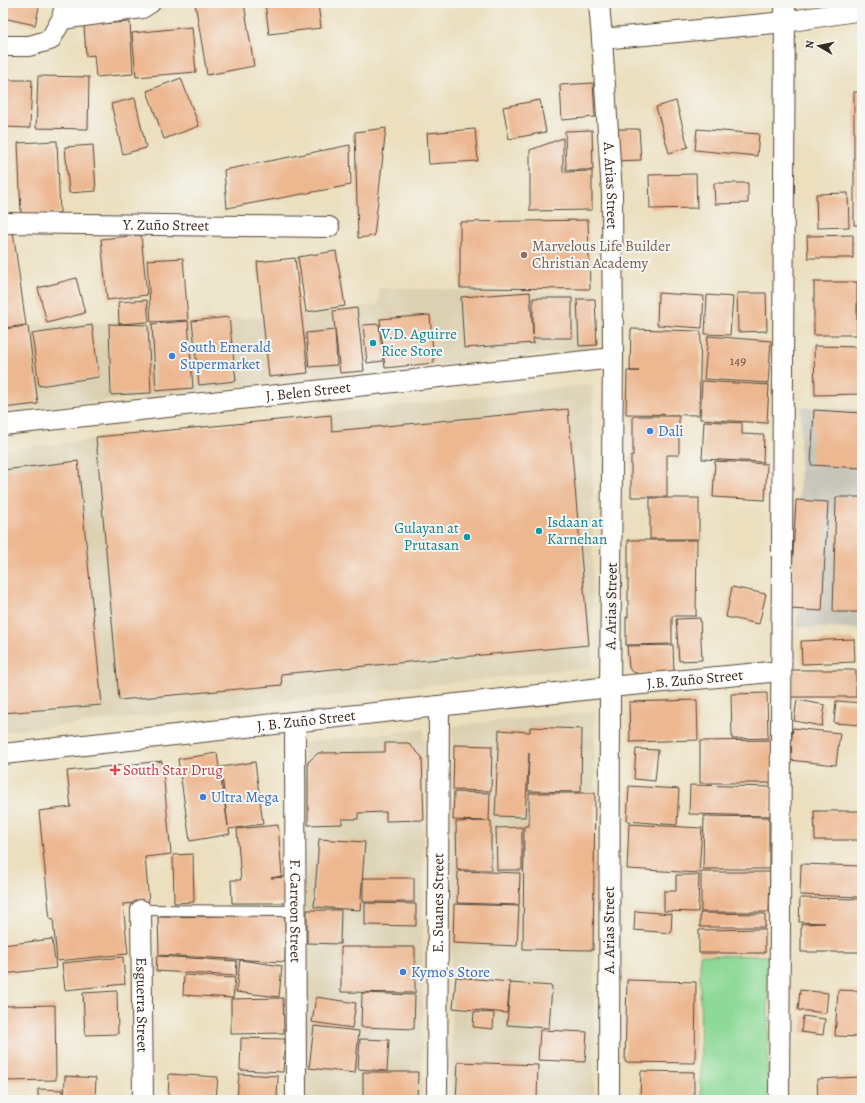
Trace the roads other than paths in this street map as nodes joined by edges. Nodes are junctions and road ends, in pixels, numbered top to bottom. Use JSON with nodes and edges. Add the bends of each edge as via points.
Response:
{"nodes":[{"id":1,"x":150,"y":3,"type":"edge"},
{"id":2,"x":599,"y":3,"type":"edge"},
{"id":3,"x":862,"y":10,"type":"edge"},
{"id":4,"x":64,"y":11,"type":"edge"},
{"id":5,"x":785,"y":13,"type":"edge"},
{"id":6,"x":602,"y":39,"type":"junction"},
{"id":7,"x":3,"y":46,"type":"edge"},
{"id":8,"x":3,"y":223,"type":"edge"},
{"id":9,"x":329,"y":226,"type":"dead end"},
{"id":10,"x":613,"y":358,"type":"junction"},
{"id":11,"x":3,"y":424,"type":"edge"},
{"id":12,"x":780,"y":671,"type":"junction"},
{"id":13,"x":610,"y":687,"type":"junction"},
{"id":14,"x":439,"y":706,"type":"junction"},
{"id":15,"x":295,"y":722,"type":"junction"},
{"id":16,"x":3,"y":754,"type":"edge"},
{"id":17,"x":141,"y":910,"type":"joint"},
{"id":18,"x":296,"y":911,"type":"junction"},
{"id":19,"x":143,"y":1100,"type":"edge"},
{"id":20,"x":296,"y":1100,"type":"edge"},
{"id":21,"x":437,"y":1100,"type":"edge"},
{"id":22,"x":609,"y":1100,"type":"edge"},
{"id":23,"x":779,"y":1100,"type":"edge"}],
"edges":[{"from":1,"to":4,"type":"street","via":[[142,8]]},
{"from":2,"to":6,"type":"street","name":"A. Arias Street"},
{"from":3,"to":5,"type":"street"},
{"from":4,"to":7,"type":"street","via":[[50,40],[29,46]]},
{"from":5,"to":6,"type":"street"},
{"from":5,"to":12,"type":"street"},
{"from":6,"to":10,"type":"street","name":"A. Arias Street","via":[[612,194]]},
{"from":8,"to":9,"type":"street","name":"Y. Zuño Street"},
{"from":10,"to":11,"type":"street","name":"J. Belen Street"},
{"from":10,"to":13,"type":"street","name":"A. Arias Street"},
{"from":12,"to":13,"type":"street","name":"J.B. Zuño Street"},
{"from":12,"to":23,"type":"street"},
{"from":13,"to":14,"type":"street","name":"J. B. Zuño Street"},
{"from":13,"to":22,"type":"street","name":"A. Arias Street"},
{"from":14,"to":15,"type":"street","name":"J. B. Zuño Street"},
{"from":14,"to":21,"type":"street","name":"E. Suanes Street"},
{"from":15,"to":16,"type":"street","name":"J. B. Zuño Street"},
{"from":15,"to":18,"type":"street","name":"F. Carreon Street"},
{"from":17,"to":18,"type":"lane"},
{"from":17,"to":19,"type":"street","name":"Esguerra Street"},
{"from":18,"to":20,"type":"street","name":"F. Carreon Street"}]}
